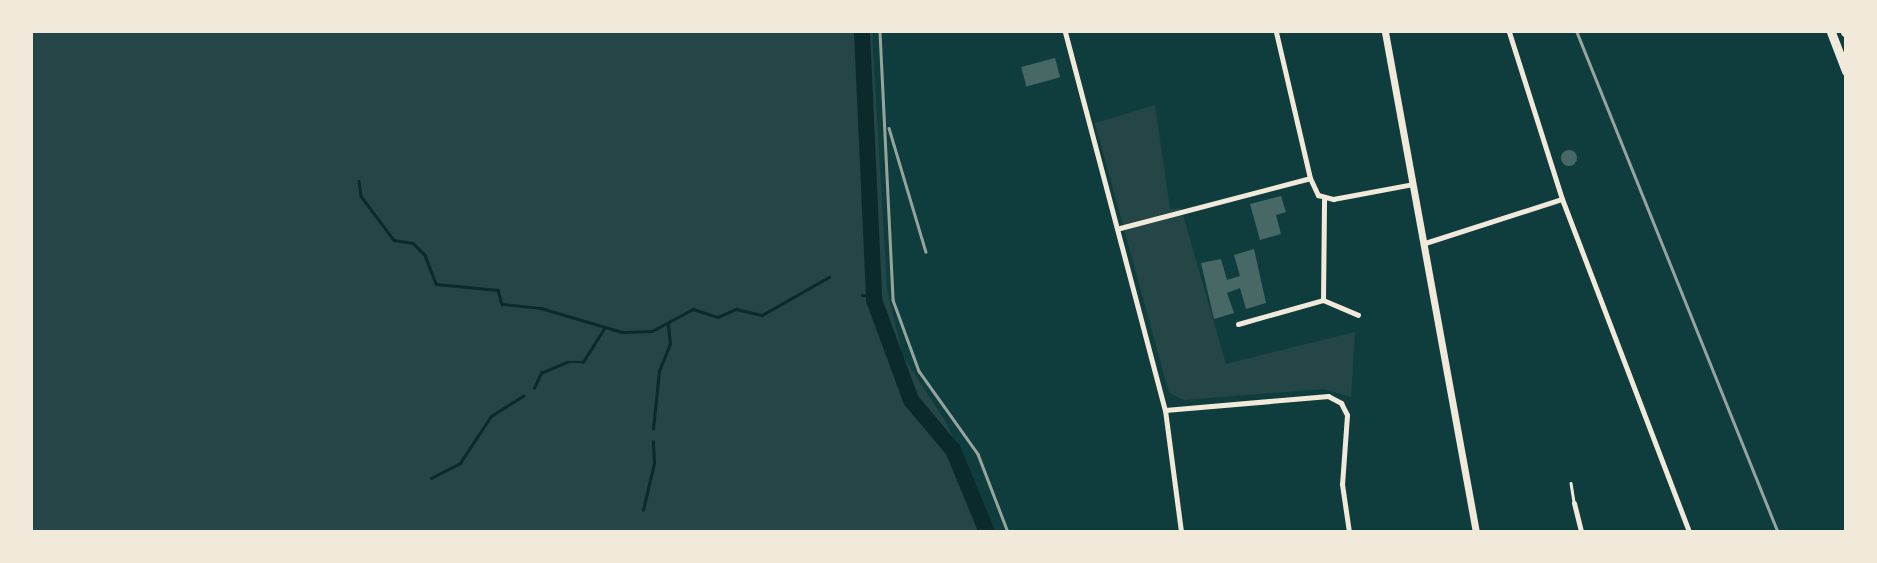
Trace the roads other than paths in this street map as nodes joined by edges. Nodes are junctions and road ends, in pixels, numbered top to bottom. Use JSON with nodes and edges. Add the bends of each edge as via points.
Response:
{"nodes":[{"id":1,"x":1065,"y":32,"type":"edge"},
{"id":2,"x":1276,"y":32,"type":"edge"},
{"id":3,"x":1385,"y":32,"type":"edge"},
{"id":4,"x":1509,"y":32,"type":"edge"},
{"id":5,"x":1831,"y":32,"type":"edge"},
{"id":6,"x":1846,"y":71,"type":"edge"},
{"id":7,"x":1310,"y":178,"type":"junction"},
{"id":8,"x":1413,"y":184,"type":"junction"},
{"id":9,"x":1324,"y":199,"type":"junction"},
{"id":10,"x":1562,"y":199,"type":"junction"},
{"id":11,"x":1119,"y":228,"type":"junction"},
{"id":12,"x":1425,"y":243,"type":"junction"},
{"id":13,"x":1323,"y":300,"type":"junction"},
{"id":14,"x":1358,"y":315,"type":"dead end"},
{"id":15,"x":1238,"y":324,"type":"dead end"},
{"id":16,"x":1165,"y":410,"type":"junction"},
{"id":17,"x":1571,"y":483,"type":"dead end"},
{"id":18,"x":1574,"y":503,"type":"joint"},
{"id":19,"x":1181,"y":531,"type":"edge"},
{"id":20,"x":1349,"y":531,"type":"edge"},
{"id":21,"x":1476,"y":531,"type":"edge"},
{"id":22,"x":1581,"y":531,"type":"edge"},
{"id":23,"x":1689,"y":531,"type":"edge"}],
"edges":[{"from":1,"to":11,"type":"street"},
{"from":2,"to":7,"type":"street"},
{"from":3,"to":8,"type":"main road"},
{"from":4,"to":10,"type":"street"},
{"from":5,"to":6,"type":"highway"},
{"from":7,"to":9,"type":"street"},
{"from":7,"to":11,"type":"street"},
{"from":8,"to":9,"type":"street"},
{"from":8,"to":12,"type":"main road"},
{"from":9,"to":13,"type":"street"},
{"from":10,"to":12,"type":"street"},
{"from":10,"to":23,"type":"street"},
{"from":11,"to":16,"type":"street"},
{"from":12,"to":21,"type":"main road"},
{"from":13,"to":14,"type":"street"},
{"from":13,"to":15,"type":"street"},
{"from":16,"to":19,"type":"street"},
{"from":16,"to":20,"type":"street","via":[[1328,396],[1341,403],[1347,415],[1342,484]]},
{"from":17,"to":18,"type":"lane"},
{"from":18,"to":22,"type":"street"}]}
